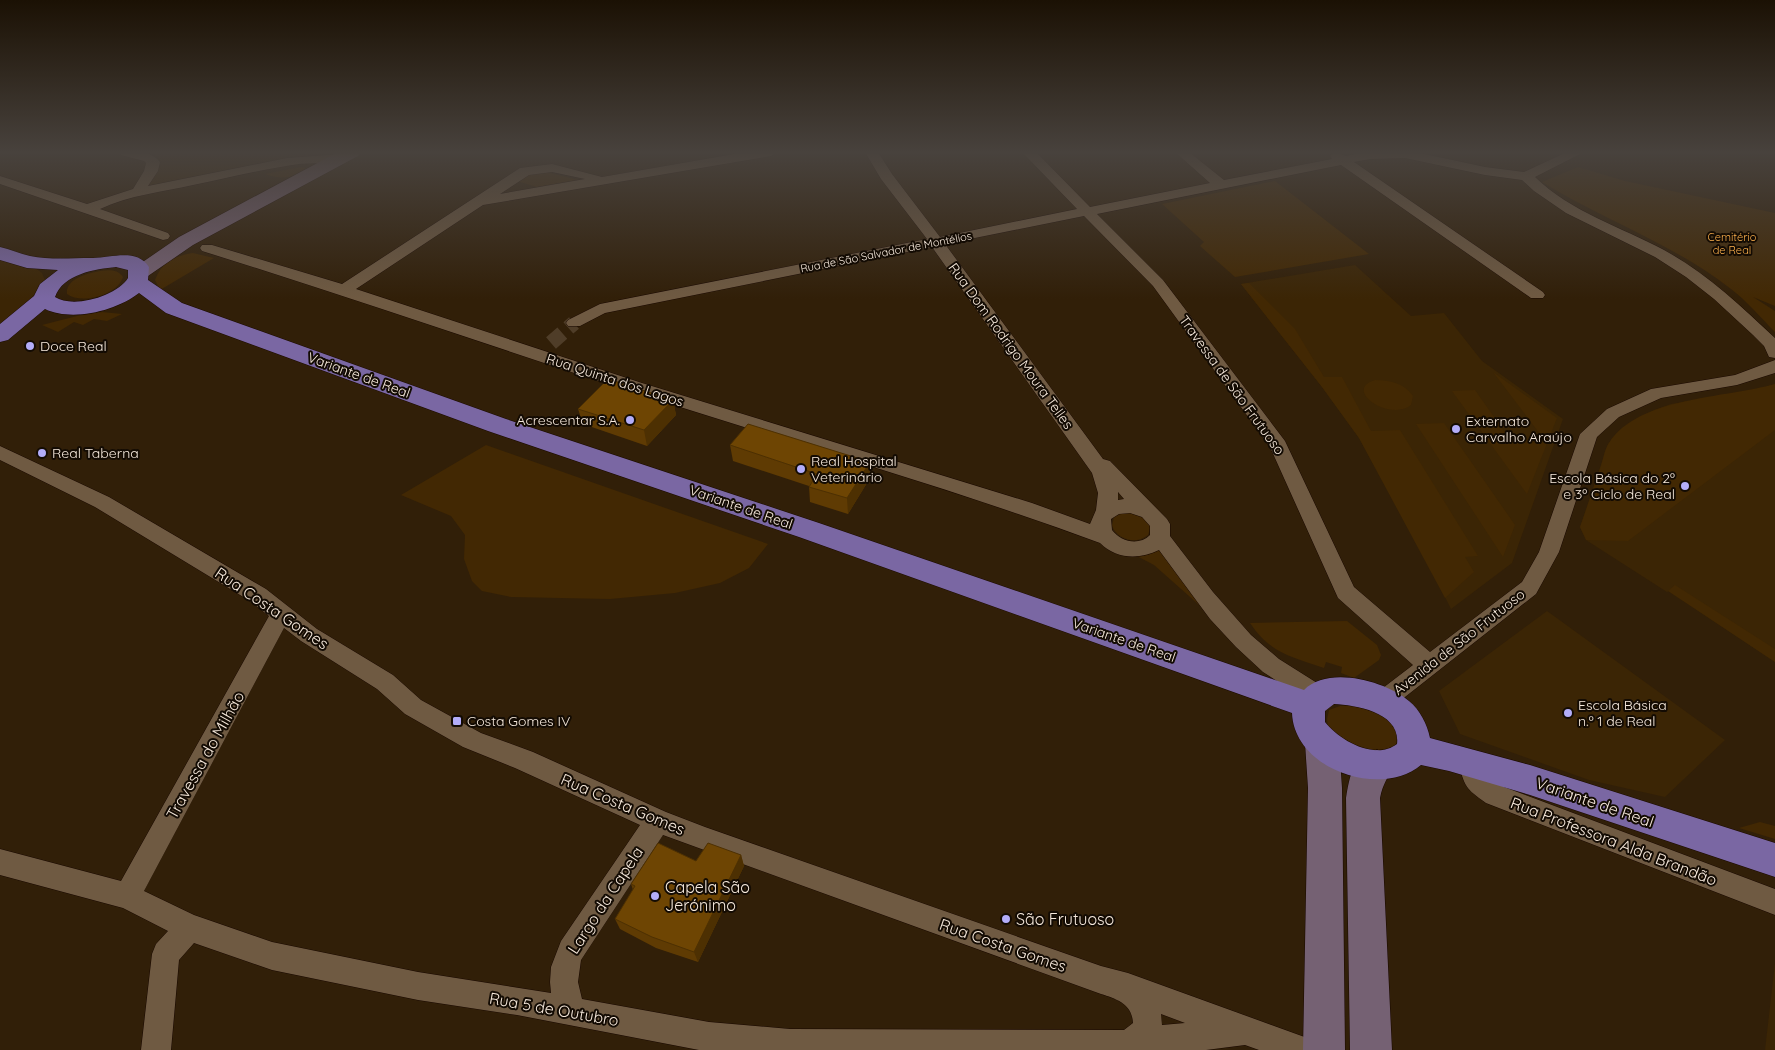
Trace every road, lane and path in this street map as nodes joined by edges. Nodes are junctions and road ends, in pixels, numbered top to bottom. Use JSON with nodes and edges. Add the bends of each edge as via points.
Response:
{"nodes":[{"id":1,"x":64,"y":201,"type":"edge"},
{"id":2,"x":104,"y":201,"type":"edge"},
{"id":3,"x":260,"y":201,"type":"edge"},
{"id":4,"x":482,"y":201,"type":"edge"},
{"id":5,"x":906,"y":201,"type":"edge"},
{"id":6,"x":1076,"y":201,"type":"edge"},
{"id":7,"x":1136,"y":201,"type":"edge"},
{"id":8,"x":1402,"y":201,"type":"edge"},
{"id":9,"x":1558,"y":201,"type":"edge"},
{"id":10,"x":476,"y":202,"type":"joint"},
{"id":11,"x":88,"y":209,"type":"junction"},
{"id":12,"x":1086,"y":211,"type":"junction"},
{"id":13,"x":164,"y":236,"type":"dead end"},
{"id":14,"x":186,"y":241,"type":"junction"},
{"id":15,"x":935,"y":242,"type":"junction"},
{"id":16,"x":207,"y":248,"type":"dead end"},
{"id":17,"x":0,"y":253,"type":"edge"},
{"id":18,"x":27,"y":262,"type":"junction"},
{"id":19,"x":105,"y":262,"type":"junction"},
{"id":20,"x":139,"y":277,"type":"junction"},
{"id":21,"x":344,"y":290,"type":"junction"},
{"id":22,"x":46,"y":294,"type":"junction"},
{"id":23,"x":1537,"y":295,"type":"dead end"},
{"id":24,"x":103,"y":303,"type":"junction"},
{"id":25,"x":174,"y":308,"type":"junction"},
{"id":26,"x":74,"y":309,"type":"junction"},
{"id":27,"x":574,"y":323,"type":"tunnel mouth"},
{"id":28,"x":0,"y":336,"type":"edge"},
{"id":29,"x":551,"y":342,"type":"tunnel mouth"},
{"id":30,"x":1775,"y":353,"type":"edge"},
{"id":31,"x":536,"y":355,"type":"junction"},
{"id":32,"x":1775,"y":365,"type":"edge"},
{"id":33,"x":1087,"y":450,"type":"junction"},
{"id":34,"x":0,"y":452,"type":"edge"},
{"id":35,"x":1025,"y":508,"type":"junction"},
{"id":36,"x":1149,"y":512,"type":"junction"},
{"id":37,"x":1104,"y":515,"type":"junction"},
{"id":38,"x":1160,"y":537,"type":"junction"},
{"id":39,"x":1107,"y":538,"type":"junction"},
{"id":40,"x":281,"y":614,"type":"junction"},
{"id":41,"x":1428,"y":664,"type":"junction"},
{"id":42,"x":1313,"y":700,"type":"junction"},
{"id":43,"x":1383,"y":701,"type":"junction"},
{"id":44,"x":1322,"y":744,"type":"junction"},
{"id":45,"x":1414,"y":749,"type":"junction"},
{"id":46,"x":1470,"y":762,"type":"junction"},
{"id":47,"x":1377,"y":765,"type":"junction"},
{"id":48,"x":658,"y":821,"type":"junction"},
{"id":49,"x":1775,"y":860,"type":"edge"},
{"id":50,"x":0,"y":862,"type":"edge"},
{"id":51,"x":128,"y":896,"type":"junction"},
{"id":52,"x":1775,"y":902,"type":"edge"},
{"id":53,"x":189,"y":927,"type":"junction"},
{"id":54,"x":1127,"y":987,"type":"junction"},
{"id":55,"x":572,"y":1012,"type":"junction"},
{"id":56,"x":1247,"y":1031,"type":"junction"},
{"id":57,"x":705,"y":1044,"type":"edge"},
{"id":58,"x":1126,"y":1044,"type":"junction"},
{"id":59,"x":156,"y":1050,"type":"edge"},
{"id":60,"x":1299,"y":1050,"type":"edge"},
{"id":61,"x":1324,"y":1050,"type":"edge"},
{"id":62,"x":1371,"y":1050,"type":"edge"}],
"edges":[{"from":1,"to":11,"type":"street"},
{"from":2,"to":11,"type":"street"},
{"from":3,"to":14,"type":"street"},
{"from":4,"to":10,"type":"street"},
{"from":5,"to":15,"type":"street","name":"Rua Dom Rodrigo Moura Telles"},
{"from":6,"to":12,"type":"street","name":"Travessa de São Frutuoso"},
{"from":7,"to":12,"type":"street","name":"Rua de São Salvador de Montélios"},
{"from":8,"to":23,"type":"street"},
{"from":9,"to":30,"type":"street","via":[[1692,273],[1718,292],[1772,344]]},
{"from":10,"to":21,"type":"street"},
{"from":11,"to":13,"type":"street"},
{"from":12,"to":15,"type":"street","name":"Rua de São Salvador de Montélios"},
{"from":12,"to":41,"type":"street","name":"Travessa de São Frutuoso","via":[[1158,283],[1278,445],[1346,592]]},
{"from":14,"to":19,"type":"street"},
{"from":14,"to":20,"type":"street"},
{"from":15,"to":27,"type":"street","name":"Rua de São Salvador de Montélios","via":[[600,309]]},
{"from":15,"to":33,"type":"street","name":"Rua Dom Rodrigo Moura Telles"},
{"from":16,"to":21,"type":"street","name":"Rua Quinta dos Lagos"},
{"from":17,"to":18,"type":"main road"},
{"from":18,"to":19,"type":"main road"},
{"from":18,"to":22,"type":"main road","via":[[42,273]]},
{"from":19,"to":20,"type":"main road","name":"Variante de Real","via":[[135,264],[139,267]]},
{"from":19,"to":22,"type":"main road","via":[[70,272]]},
{"from":20,"to":24,"type":"main road","via":[[119,297]]},
{"from":20,"to":25,"type":"main road","name":"Variante de Real"},
{"from":21,"to":31,"type":"street","name":"Rua Quinta dos Lagos"},
{"from":22,"to":26,"type":"main road","via":[[55,307]]},
{"from":22,"to":28,"type":"main road"},
{"from":24,"to":25,"type":"main road","name":"Variante de Real"},
{"from":24,"to":26,"type":"main road"},
{"from":25,"to":42,"type":"main road","name":"Variante de Real","via":[[497,425]]},
{"from":26,"to":28,"type":"main road"},
{"from":29,"to":31,"type":"street"},
{"from":31,"to":35,"type":"street","name":"Rua Quinta dos Lagos"},
{"from":32,"to":41,"type":"street","name":"Avenida de São Frutuoso","via":[[1737,380],[1657,394],[1613,413],[1589,434],[1549,552],[1529,588]]},
{"from":33,"to":36,"type":"street"},
{"from":33,"to":37,"type":"street","via":[[1108,484],[1109,498]]},
{"from":34,"to":40,"type":"street","name":"Rua Costa Gomes","via":[[102,502],[258,595]]},
{"from":35,"to":37,"type":"street","via":[[1073,517]]},
{"from":35,"to":39,"type":"street"},
{"from":36,"to":37,"type":"street","via":[[1130,506],[1116,507]]},
{"from":36,"to":38,"type":"street","via":[[1160,524]]},
{"from":37,"to":39,"type":"street","via":[[1101,528]]},
{"from":38,"to":39,"type":"street","via":[[1147,548],[1133,550],[1118,546]]},
{"from":38,"to":42,"type":"street","via":[[1244,641]]},
{"from":40,"to":48,"type":"street","name":"Rua Costa Gomes","via":[[385,682],[413,707],[472,740]]},
{"from":40,"to":51,"type":"street","name":"Travessa do Milhão"},
{"from":41,"to":43,"type":"street","name":"Avenida de São Frutuoso"},
{"from":42,"to":43,"type":"main road","name":"Avenida de São Frutuoso","via":[[1330,690],[1364,693]]},
{"from":42,"to":44,"type":"main road","via":[[1308,717]]},
{"from":43,"to":45,"type":"main road","name":"Avenida de São Frutuoso","via":[[1398,710],[1409,723]]},
{"from":44,"to":47,"type":"main road","via":[[1356,762]]},
{"from":44,"to":61,"type":"street","via":[[1325,788]]},
{"from":45,"to":46,"type":"main road","name":"Variante de Real"},
{"from":45,"to":47,"type":"main road","via":[[1406,760],[1393,765]]},
{"from":46,"to":49,"type":"main road","name":"Variante de Real"},
{"from":46,"to":52,"type":"street","name":"Rua Professora Alda Brandão","via":[[1476,782],[1495,795]]},
{"from":47,"to":62,"type":"street","via":[[1367,775],[1363,798]]},
{"from":48,"to":54,"type":"street","name":"Rua Costa Gomes"},
{"from":48,"to":55,"type":"street","name":"Largo da Capela","via":[[564,964],[564,989]]},
{"from":50,"to":51,"type":"street","name":"Rua 5 de Outubro"},
{"from":51,"to":53,"type":"street","name":"Rua 5 de Outubro"},
{"from":53,"to":55,"type":"street","name":"Rua 5 de Outubro","via":[[272,956],[418,986]]},
{"from":53,"to":59,"type":"street","via":[[166,954]]},
{"from":54,"to":56,"type":"street","name":"Rua Costa Gomes"},
{"from":54,"to":58,"type":"street","via":[[1146,1010],[1147,1026],[1142,1036]]},
{"from":55,"to":57,"type":"street","name":"Rua 5 de Outubro"},
{"from":56,"to":58,"type":"street","name":"Rua 5 de Outubro"},
{"from":56,"to":60,"type":"street","name":"Rua Costa Gomes"},
{"from":57,"to":58,"type":"street","name":"Rua 5 de Outubro"}]}
